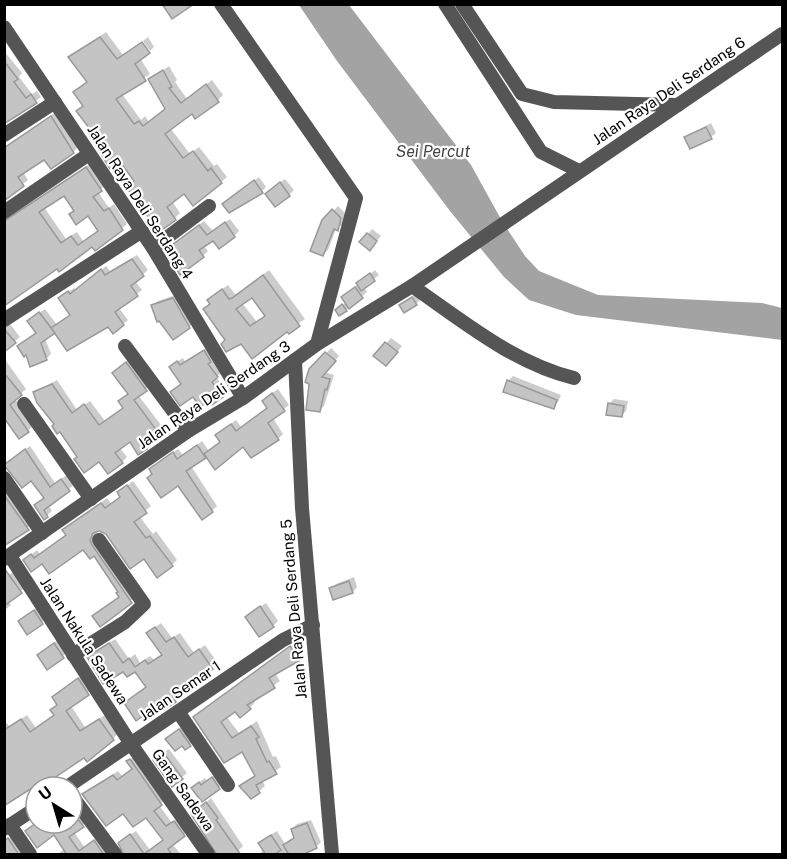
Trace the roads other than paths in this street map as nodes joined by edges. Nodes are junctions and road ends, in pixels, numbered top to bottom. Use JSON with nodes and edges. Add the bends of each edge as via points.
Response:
{"nodes":[{"id":1,"x":220,"y":4,"type":"edge"},
{"id":2,"x":445,"y":4,"type":"edge"},
{"id":3,"x":462,"y":4,"type":"edge"},
{"id":4,"x":6,"y":32,"type":"edge"},
{"id":5,"x":783,"y":34,"type":"edge"},
{"id":6,"x":55,"y":102,"type":"junction"},
{"id":7,"x":678,"y":105,"type":"junction"},
{"id":8,"x":4,"y":135,"type":"edge"},
{"id":9,"x":89,"y":154,"type":"junction"},
{"id":10,"x":576,"y":173,"type":"junction"},
{"id":11,"x":209,"y":206,"type":"dead end"},
{"id":12,"x":4,"y":212,"type":"edge"},
{"id":13,"x":142,"y":231,"type":"junction"},
{"id":14,"x":153,"y":248,"type":"junction"},
{"id":15,"x":445,"y":262,"type":"joint"},
{"id":16,"x":412,"y":286,"type":"junction"},
{"id":17,"x":4,"y":320,"type":"edge"},
{"id":18,"x":317,"y":344,"type":"junction"},
{"id":19,"x":125,"y":346,"type":"dead end"},
{"id":20,"x":295,"y":360,"type":"junction"},
{"id":21,"x":574,"y":378,"type":"dead end"},
{"id":22,"x":243,"y":398,"type":"junction"},
{"id":23,"x":24,"y":404,"type":"dead end"},
{"id":24,"x":188,"y":431,"type":"junction"},
{"id":25,"x":4,"y":478,"type":"edge"},
{"id":26,"x":91,"y":499,"type":"junction"},
{"id":27,"x":42,"y":533,"type":"junction"},
{"id":28,"x":99,"y":540,"type":"dead end"},
{"id":29,"x":7,"y":558,"type":"edge"},
{"id":30,"x":309,"y":626,"type":"junction"},
{"id":31,"x":73,"y":655,"type":"junction"},
{"id":32,"x":179,"y":713,"type":"junction"},
{"id":33,"x":131,"y":744,"type":"junction"},
{"id":34,"x":84,"y":776,"type":"edge"},
{"id":35,"x":228,"y":785,"type":"dead end"},
{"id":36,"x":84,"y":812,"type":"edge"},
{"id":37,"x":24,"y":816,"type":"edge"},
{"id":38,"x":7,"y":827,"type":"edge"},
{"id":39,"x":30,"y":855,"type":"edge"},
{"id":40,"x":115,"y":855,"type":"edge"},
{"id":41,"x":208,"y":855,"type":"edge"},
{"id":42,"x":332,"y":855,"type":"edge"}],
"edges":[{"from":1,"to":18,"type":"street","via":[[356,198]]},
{"from":2,"to":10,"type":"street","via":[[541,152]]},
{"from":3,"to":7,"type":"street","via":[[522,94],[554,102]]},
{"from":4,"to":6,"type":"street","name":"Jalan Raya Deli Serdang 4"},
{"from":5,"to":7,"type":"street","name":"Jalan Raya Deli Serdang 6"},
{"from":6,"to":8,"type":"street"},
{"from":6,"to":9,"type":"street","name":"Jalan Raya Deli Serdang 4"},
{"from":7,"to":10,"type":"street","name":"Jalan Raya Deli Serdang 6"},
{"from":9,"to":12,"type":"street"},
{"from":9,"to":13,"type":"street","name":"Jalan Raya Deli Serdang 4"},
{"from":10,"to":15,"type":"street","name":"Jalan Raya Deli Serdang 6"},
{"from":11,"to":14,"type":"street"},
{"from":13,"to":14,"type":"street","name":"Jalan Raya Deli Serdang 4"},
{"from":13,"to":17,"type":"street"},
{"from":14,"to":22,"type":"street","name":"Jalan Raya Deli Serdang 4"},
{"from":15,"to":16,"type":"street","name":"Jalan Raya Deli Serdang 3"},
{"from":16,"to":18,"type":"street","name":"Jalan Raya Deli Serdang 3"},
{"from":16,"to":21,"type":"street","via":[[516,357]]},
{"from":18,"to":20,"type":"street","name":"Jalan Raya Deli Serdang 3"},
{"from":19,"to":24,"type":"street"},
{"from":20,"to":22,"type":"street","name":"Jalan Raya Deli Serdang 3"},
{"from":20,"to":30,"type":"street","name":"Jalan Raya Deli Serdang 5"},
{"from":22,"to":24,"type":"street","name":"Jalan Raya Deli Serdang 3"},
{"from":23,"to":26,"type":"street"},
{"from":24,"to":26,"type":"street","name":"Jalan Raya Deli Serdang 3"},
{"from":25,"to":27,"type":"street"},
{"from":26,"to":27,"type":"street","name":"Jalan Raya Deli Serdang 3"},
{"from":27,"to":29,"type":"street","name":"Jalan Raya Deli Serdang 3"},
{"from":28,"to":31,"type":"street","via":[[136,589],[144,607]]},
{"from":29,"to":31,"type":"street","name":"Jalan Nakula Sadewa"},
{"from":30,"to":32,"type":"street","name":"Jalan Semar 1"},
{"from":30,"to":42,"type":"street","name":"Jalan Raya Deli Serdang 5"},
{"from":31,"to":33,"type":"street","name":"Jalan Nakula Sadewa"},
{"from":32,"to":33,"type":"street","name":"Jalan Semar 1"},
{"from":32,"to":35,"type":"street"},
{"from":33,"to":34,"type":"street","name":"Jalan Semar 1"},
{"from":33,"to":41,"type":"street","name":"Gang Sadewa"},
{"from":36,"to":40,"type":"street"},
{"from":37,"to":38,"type":"street"},
{"from":38,"to":39,"type":"street"}]}
